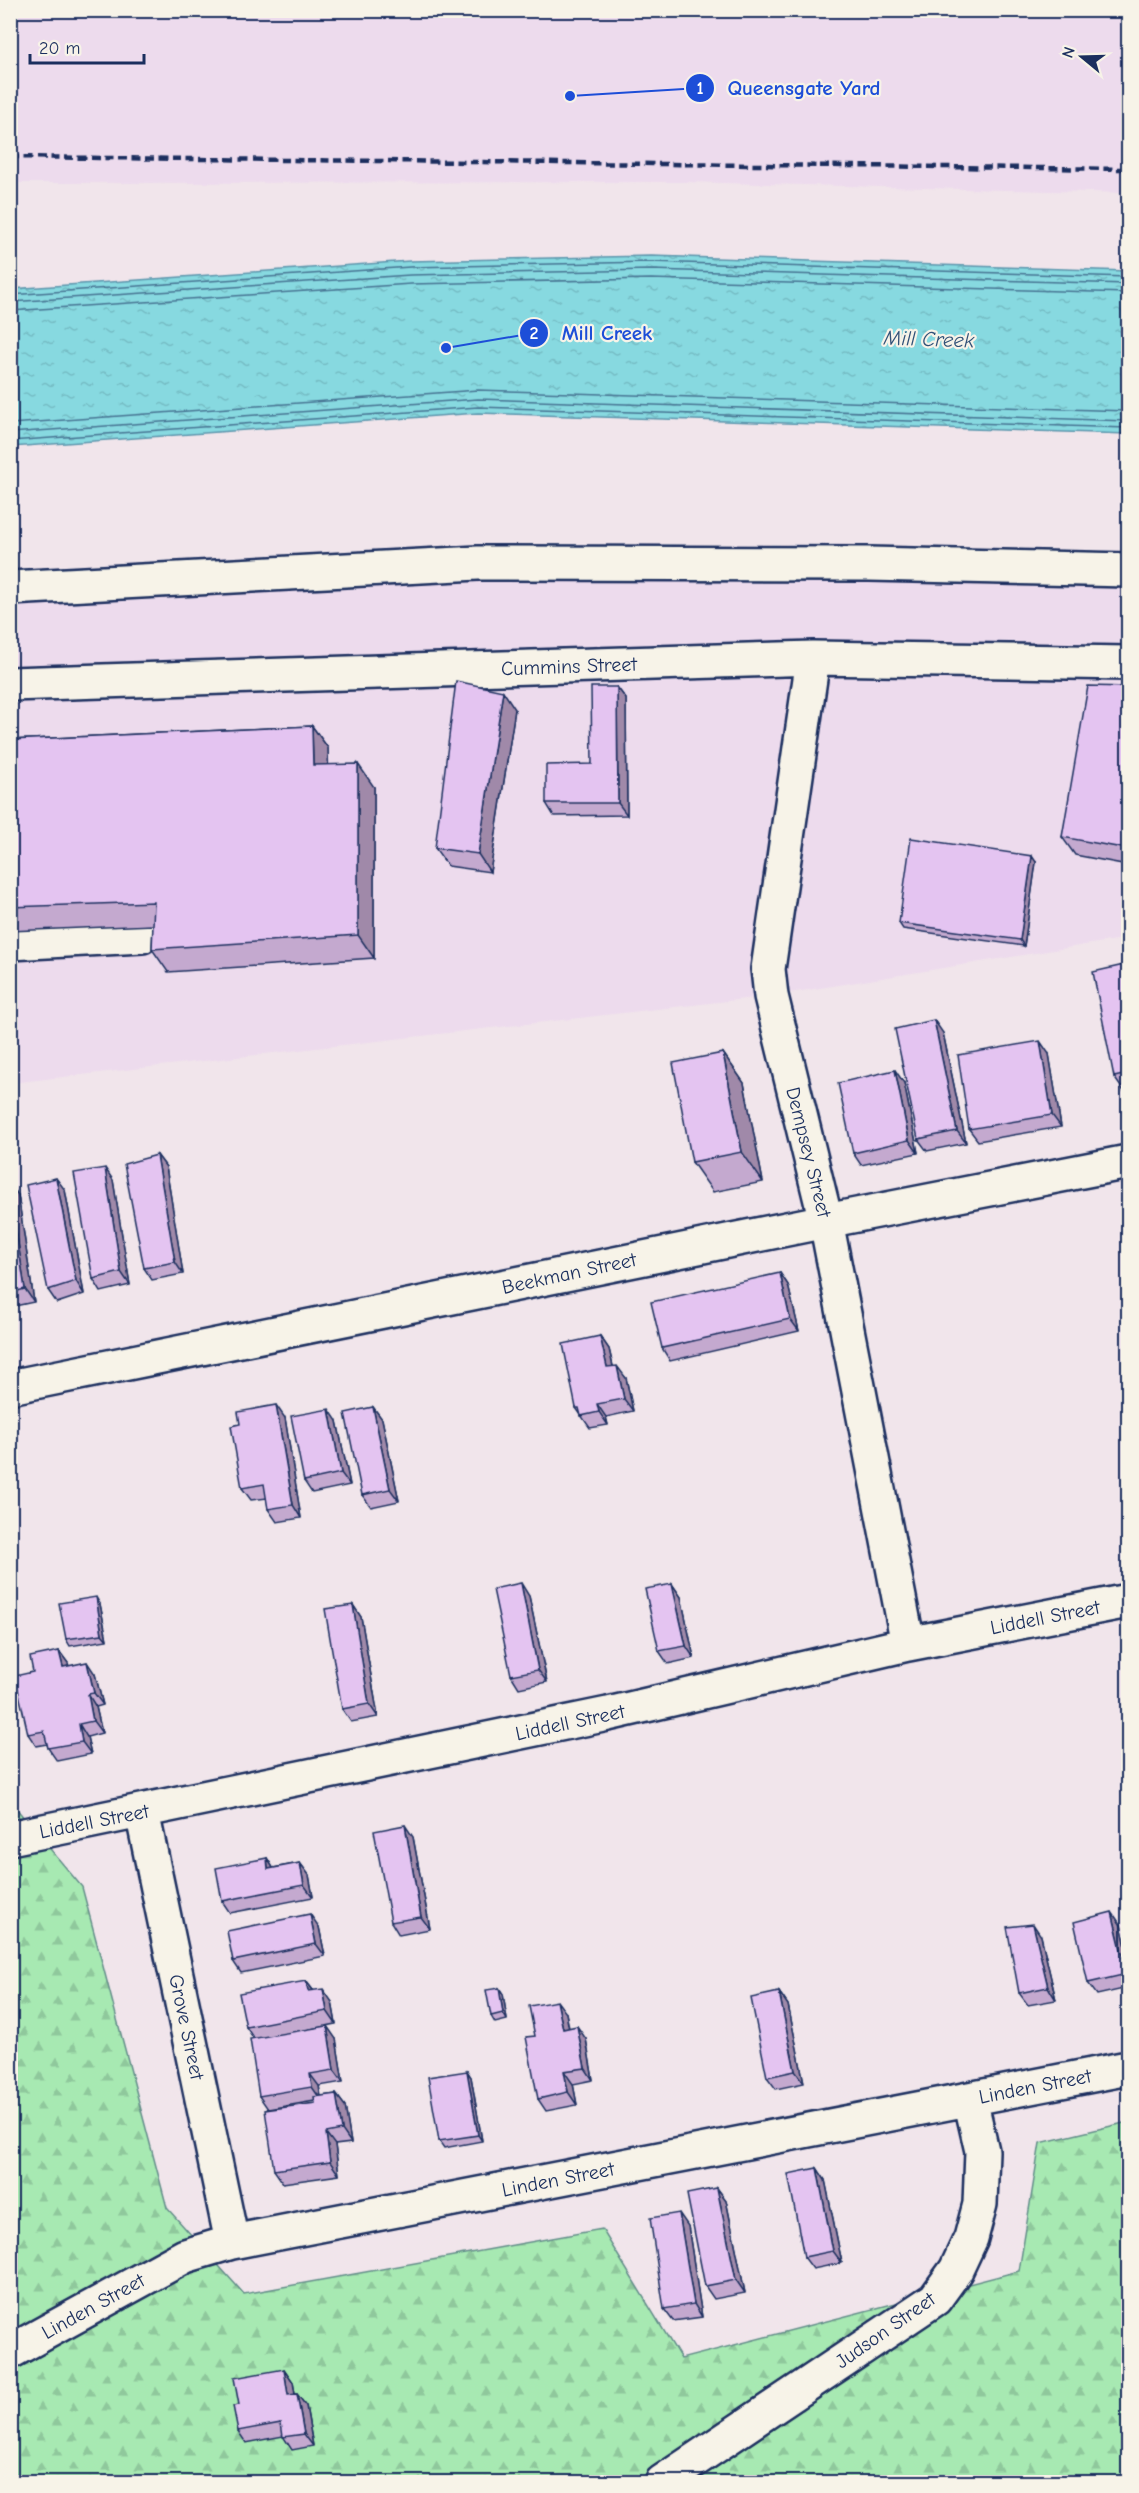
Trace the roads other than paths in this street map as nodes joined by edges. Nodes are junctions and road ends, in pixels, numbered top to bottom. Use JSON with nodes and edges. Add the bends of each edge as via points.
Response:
{"nodes":[{"id":1,"x":1128,"y":570,"type":"edge"},
{"id":2,"x":10,"y":588,"type":"edge"},
{"id":3,"x":813,"y":658,"type":"junction"},
{"id":4,"x":1128,"y":663,"type":"edge"},
{"id":5,"x":10,"y":684,"type":"edge"},
{"id":6,"x":142,"y":936,"type":"edge"},
{"id":7,"x":10,"y":943,"type":"edge"},
{"id":8,"x":1128,"y":1162,"type":"edge"},
{"id":9,"x":826,"y":1221,"type":"junction"},
{"id":10,"x":10,"y":1387,"type":"edge"},
{"id":11,"x":1128,"y":1601,"type":"edge"},
{"id":12,"x":908,"y":1644,"type":"junction"},
{"id":13,"x":142,"y":1812,"type":"junction"},
{"id":14,"x":10,"y":1838,"type":"edge"},
{"id":15,"x":1128,"y":2068,"type":"edge"},
{"id":16,"x":970,"y":2099,"type":"junction"},
{"id":17,"x":232,"y":2242,"type":"junction"},
{"id":18,"x":10,"y":2352,"type":"edge"},
{"id":19,"x":662,"y":2482,"type":"edge"}],
"edges":[{"from":1,"to":2,"type":"street","via":[[478,562]]},
{"from":3,"to":4,"type":"street","name":"Cummins Street"},
{"from":3,"to":5,"type":"street","name":"Cummins Street"},
{"from":3,"to":9,"type":"street","name":"Dempsey Street","via":[[768,969],[771,996]]},
{"from":6,"to":7,"type":"street"},
{"from":8,"to":9,"type":"street","name":"Beekman Street"},
{"from":9,"to":10,"type":"street","name":"Beekman Street"},
{"from":9,"to":12,"type":"street","name":"Dempsey Street"},
{"from":11,"to":12,"type":"street","name":"Liddell Street"},
{"from":12,"to":13,"type":"street","name":"Liddell Street","via":[[596,1717]]},
{"from":13,"to":14,"type":"street","name":"Liddell Street"},
{"from":13,"to":17,"type":"street","name":"Grove Street"},
{"from":15,"to":16,"type":"street","name":"Linden Street"},
{"from":16,"to":17,"type":"street","name":"Linden Street"},
{"from":16,"to":19,"type":"street","name":"Judson Street","via":[[982,2151],[980,2204],[971,2238],[956,2270],[935,2299]]},
{"from":17,"to":18,"type":"street","name":"Linden Street","via":[[185,2256]]}]}
